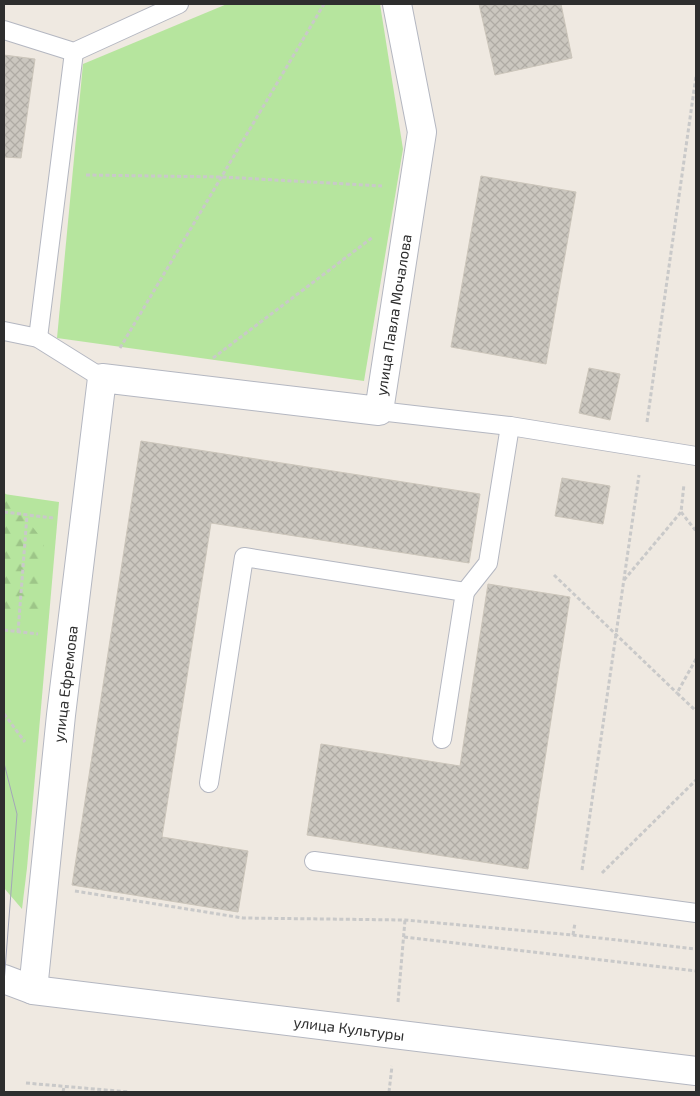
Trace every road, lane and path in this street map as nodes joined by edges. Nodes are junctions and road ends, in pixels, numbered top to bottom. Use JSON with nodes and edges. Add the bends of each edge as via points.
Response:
{"nodes":[{"id":1,"x":179,"y":4,"type":"edge"},
{"id":2,"x":324,"y":4,"type":"edge"},
{"id":3,"x":397,"y":4,"type":"edge"},
{"id":4,"x":4,"y":30,"type":"edge"},
{"id":5,"x":74,"y":52,"type":"junction"},
{"id":6,"x":696,"y":76,"type":"edge"},
{"id":7,"x":82,"y":175,"type":"dead end"},
{"id":8,"x":222,"y":177,"type":"junction"},
{"id":9,"x":387,"y":187,"type":"dead end"},
{"id":10,"x":375,"y":235,"type":"dead end"},
{"id":11,"x":4,"y":331,"type":"edge"},
{"id":12,"x":38,"y":338,"type":"junction"},
{"id":13,"x":102,"y":378,"type":"junction"},
{"id":14,"x":174,"y":387,"type":"junction"},
{"id":15,"x":379,"y":411,"type":"junction"},
{"id":16,"x":510,"y":426,"type":"junction"},
{"id":17,"x":643,"y":448,"type":"junction"},
{"id":18,"x":696,"y":455,"type":"edge"},
{"id":19,"x":684,"y":484,"type":"dead end"},
{"id":20,"x":4,"y":512,"type":"edge"},
{"id":21,"x":681,"y":512,"type":"junction"},
{"id":22,"x":27,"y":515,"type":"junction"},
{"id":23,"x":85,"y":522,"type":"junction"},
{"id":24,"x":696,"y":531,"type":"edge"},
{"id":25,"x":554,"y":575,"type":"dead end"},
{"id":26,"x":624,"y":580,"type":"junction"},
{"id":27,"x":465,"y":592,"type":"junction"},
{"id":28,"x":18,"y":632,"type":"dead end"},
{"id":29,"x":616,"y":634,"type":"junction"},
{"id":30,"x":696,"y":659,"type":"edge"},
{"id":31,"x":677,"y":693,"type":"junction"},
{"id":32,"x":696,"y":711,"type":"edge"},
{"id":33,"x":442,"y":739,"type":"dead end"},
{"id":34,"x":696,"y":780,"type":"edge"},
{"id":35,"x":209,"y":783,"type":"dead end"},
{"id":36,"x":314,"y":861,"type":"dead end"},
{"id":37,"x":70,"y":891,"type":"dead end"},
{"id":38,"x":579,"y":897,"type":"junction"},
{"id":39,"x":696,"y":913,"type":"edge"},
{"id":40,"x":573,"y":935,"type":"junction"},
{"id":41,"x":404,"y":938,"type":"dead end"},
{"id":42,"x":696,"y":949,"type":"edge"},
{"id":43,"x":696,"y":971,"type":"edge"},
{"id":44,"x":4,"y":979,"type":"edge"},
{"id":45,"x":33,"y":990,"type":"junction"},
{"id":46,"x":696,"y":1071,"type":"edge"},
{"id":47,"x":26,"y":1083,"type":"dead end"},
{"id":48,"x":64,"y":1087,"type":"junction"},
{"id":49,"x":63,"y":1092,"type":"edge"},
{"id":50,"x":129,"y":1092,"type":"edge"}],
"edges":[{"from":1,"to":5,"type":"lane"},
{"from":2,"to":8,"type":"path"},
{"from":3,"to":15,"type":"street","name":"улица Павла Мочалова","via":[[422,132]]},
{"from":4,"to":5,"type":"lane"},
{"from":5,"to":12,"type":"lane"},
{"from":6,"to":17,"type":"path"},
{"from":7,"to":8,"type":"path"},
{"from":8,"to":9,"type":"path"},
{"from":8,"to":13,"type":"path"},
{"from":10,"to":14,"type":"path"},
{"from":11,"to":12,"type":"lane"},
{"from":12,"to":13,"type":"lane"},
{"from":13,"to":14,"type":"street","name":"улица Павла Мочалова"},
{"from":13,"to":23,"type":"street","name":"улица Ефремова"},
{"from":14,"to":15,"type":"street","name":"улица Павла Мочалова"},
{"from":15,"to":16,"type":"lane"},
{"from":16,"to":17,"type":"lane"},
{"from":16,"to":27,"type":"lane","via":[[488,563]]},
{"from":17,"to":18,"type":"lane"},
{"from":17,"to":26,"type":"path"},
{"from":19,"to":21,"type":"path"},
{"from":20,"to":22,"type":"path"},
{"from":21,"to":24,"type":"path"},
{"from":21,"to":26,"type":"path"},
{"from":22,"to":23,"type":"path"},
{"from":22,"to":28,"type":"path"},
{"from":23,"to":45,"type":"street","name":"улица Ефремова"},
{"from":25,"to":29,"type":"path"},
{"from":26,"to":29,"type":"path"},
{"from":27,"to":33,"type":"lane"},
{"from":27,"to":35,"type":"lane","via":[[244,557]]},
{"from":29,"to":31,"type":"path"},
{"from":29,"to":38,"type":"path"},
{"from":30,"to":31,"type":"path"},
{"from":31,"to":32,"type":"path"},
{"from":34,"to":38,"type":"path"},
{"from":36,"to":38,"type":"lane"},
{"from":37,"to":40,"type":"path","via":[[244,918],[405,920]]},
{"from":38,"to":39,"type":"lane"},
{"from":38,"to":40,"type":"path"},
{"from":40,"to":42,"type":"path"},
{"from":41,"to":43,"type":"path"},
{"from":44,"to":45,"type":"street","name":"улица Культуры"},
{"from":45,"to":46,"type":"street","name":"улица Культуры"},
{"from":47,"to":48,"type":"path"},
{"from":48,"to":49,"type":"path"},
{"from":48,"to":50,"type":"path"}]}
